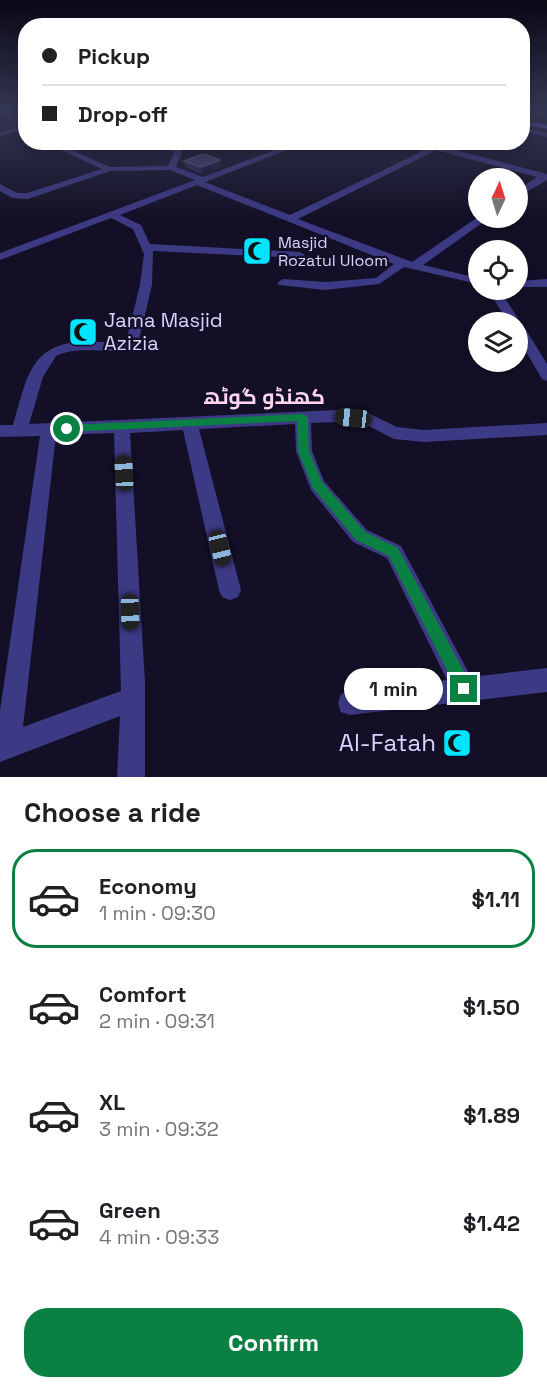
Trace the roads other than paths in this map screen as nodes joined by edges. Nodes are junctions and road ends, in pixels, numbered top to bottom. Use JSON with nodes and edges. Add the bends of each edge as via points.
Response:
{"nodes":[{"id":1,"x":65,"y":150,"type":"edge"},
{"id":2,"x":181,"y":150,"type":"edge"},
{"id":3,"x":282,"y":150,"type":"edge"},
{"id":4,"x":431,"y":150,"type":"edge"},
{"id":5,"x":443,"y":150,"type":"edge"},
{"id":6,"x":171,"y":168,"type":"junction"},
{"id":7,"x":109,"y":169,"type":"junction"},
{"id":8,"x":546,"y":177,"type":"edge"},
{"id":9,"x":199,"y":181,"type":"junction"},
{"id":10,"x":0,"y":187,"type":"edge"},
{"id":11,"x":528,"y":188,"type":"edge"},
{"id":12,"x":112,"y":214,"type":"junction"},
{"id":13,"x":290,"y":219,"type":"junction"},
{"id":14,"x":468,"y":228,"type":"edge"},
{"id":15,"x":146,"y":247,"type":"junction"},
{"id":16,"x":300,"y":255,"type":"dead end"},
{"id":17,"x":0,"y":257,"type":"edge"},
{"id":18,"x":407,"y":265,"type":"junction"},
{"id":19,"x":468,"y":279,"type":"edge"},
{"id":20,"x":283,"y":283,"type":"dead end"},
{"id":21,"x":528,"y":284,"type":"edge"},
{"id":22,"x":547,"y":284,"type":"edge"},
{"id":23,"x":528,"y":345,"type":"edge"},
{"id":24,"x":547,"y":376,"type":"edge"},
{"id":25,"x":303,"y":417,"type":"junction"},
{"id":26,"x":190,"y":423,"type":"junction"},
{"id":27,"x":122,"y":428,"type":"junction"},
{"id":28,"x":49,"y":429,"type":"junction"},
{"id":29,"x":547,"y":429,"type":"edge"},
{"id":30,"x":19,"y":430,"type":"junction"},
{"id":31,"x":0,"y":431,"type":"edge"},
{"id":32,"x":230,"y":590,"type":"dead end"},
{"id":33,"x":547,"y":680,"type":"edge"},
{"id":34,"x":464,"y":689,"type":"junction"},
{"id":35,"x":132,"y":699,"type":"junction"},
{"id":36,"x":350,"y":703,"type":"dead end"},
{"id":37,"x":4,"y":747,"type":"edge"},
{"id":38,"x":131,"y":777,"type":"edge"}],
"edges":[{"from":1,"to":7,"type":"street"},
{"from":2,"to":6,"type":"street"},
{"from":3,"to":9,"type":"street"},
{"from":4,"to":13,"type":"street"},
{"from":5,"to":8,"type":"street"},
{"from":6,"to":7,"type":"street"},
{"from":6,"to":9,"type":"street"},
{"from":7,"to":10,"type":"street","via":[[28,196],[15,196]]},
{"from":8,"to":11,"type":"street"},
{"from":9,"to":12,"type":"street"},
{"from":9,"to":13,"type":"street"},
{"from":12,"to":15,"type":"street","via":[[137,226]]},
{"from":12,"to":17,"type":"street"},
{"from":13,"to":18,"type":"street"},
{"from":14,"to":18,"type":"street"},
{"from":15,"to":16,"type":"street"},
{"from":15,"to":30,"type":"street","via":[[146,285],[132,345],[76,346],[52,352],[42,364]]},
{"from":18,"to":19,"type":"street"},
{"from":18,"to":20,"type":"street","via":[[379,281]]},
{"from":21,"to":22,"type":"street"},
{"from":23,"to":24,"type":"street"},
{"from":25,"to":26,"type":"street"},
{"from":25,"to":29,"type":"street","via":[[368,419],[394,433],[424,436]]},
{"from":25,"to":34,"type":"street","via":[[304,451],[317,485],[360,536],[394,552]]},
{"from":26,"to":27,"type":"street"},
{"from":26,"to":32,"type":"street"},
{"from":27,"to":28,"type":"street"},
{"from":27,"to":35,"type":"street"},
{"from":28,"to":30,"type":"street"},
{"from":28,"to":37,"type":"street"},
{"from":30,"to":31,"type":"street"},
{"from":33,"to":34,"type":"street"},
{"from":34,"to":36,"type":"street"},
{"from":35,"to":37,"type":"street"},
{"from":35,"to":38,"type":"street"}]}
